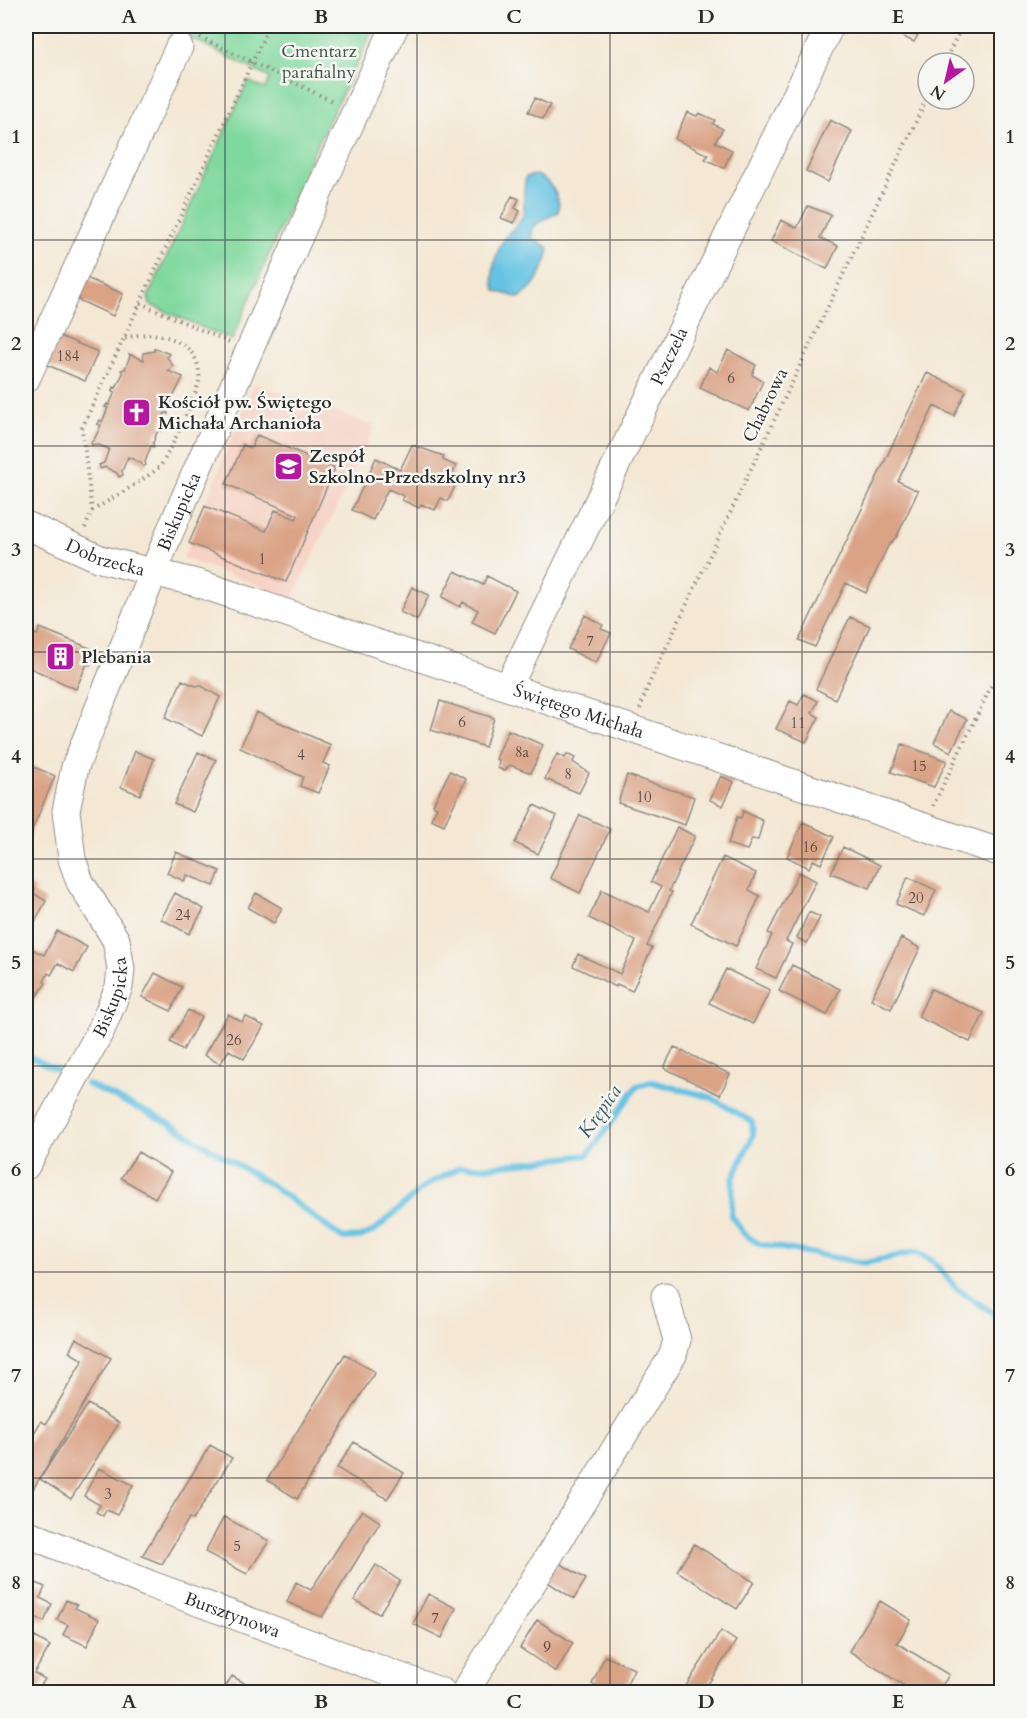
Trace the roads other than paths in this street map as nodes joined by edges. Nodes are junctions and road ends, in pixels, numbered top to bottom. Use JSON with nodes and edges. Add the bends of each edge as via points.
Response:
{"nodes":[{"id":1,"x":395,"y":26,"type":"edge"},
{"id":2,"x":830,"y":26,"type":"edge"},
{"id":3,"x":186,"y":40,"type":"road end"},
{"id":4,"x":26,"y":379,"type":"edge"},
{"id":5,"x":26,"y":525,"type":"edge"},
{"id":6,"x":154,"y":572,"type":"junction"},
{"id":7,"x":508,"y":687,"type":"junction"},
{"id":8,"x":1002,"y":853,"type":"edge"},
{"id":9,"x":26,"y":1166,"type":"edge"},
{"id":10,"x":665,"y":1296,"type":"dead end"},
{"id":11,"x":26,"y":1533,"type":"edge"},
{"id":12,"x":442,"y":1692,"type":"edge"},
{"id":13,"x":465,"y":1692,"type":"edge"}],
"edges":[{"from":1,"to":6,"type":"street","name":"Biskupicka"},
{"from":2,"to":7,"type":"street","name":"Pszczela"},
{"from":3,"to":4,"type":"street"},
{"from":5,"to":6,"type":"street","name":"Dobrzecka","via":[[100,559]]},
{"from":6,"to":7,"type":"street","name":"Świętego Michała"},
{"from":6,"to":9,"type":"street","name":"Biskupicka","via":[[75,767],[66,811],[72,859],[80,882],[120,953],[119,987],[96,1040]]},
{"from":7,"to":8,"type":"street","name":"Świętego Michała"},
{"from":10,"to":13,"type":"street","via":[[677,1340],[673,1355]]},
{"from":11,"to":12,"type":"street","name":"Bursztynowa","via":[[149,1584]]}]}
